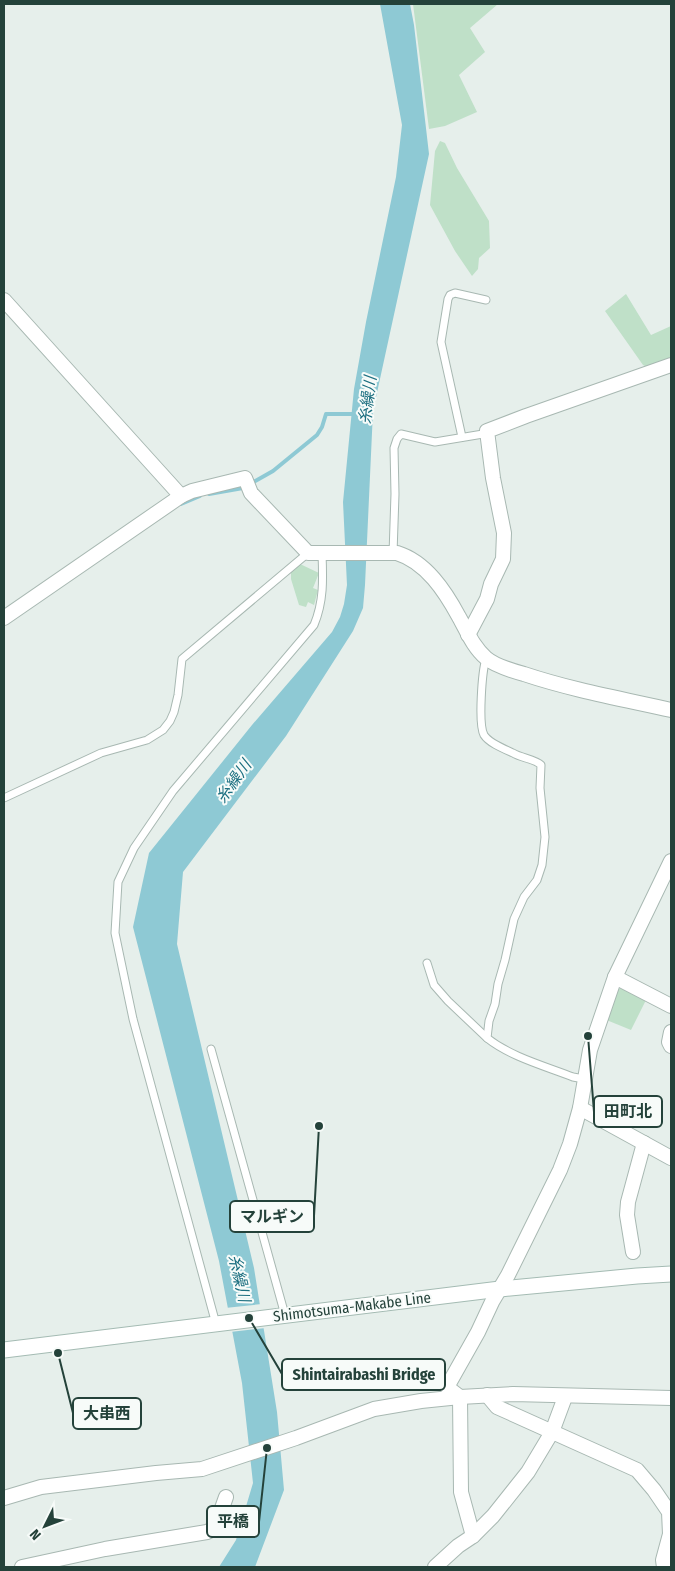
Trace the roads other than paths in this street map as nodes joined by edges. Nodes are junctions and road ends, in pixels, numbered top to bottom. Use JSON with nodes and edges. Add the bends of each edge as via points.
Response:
{"nodes":[{"id":1,"x":4,"y":300,"type":"edge"},
{"id":2,"x":486,"y":300,"type":"dead end"},
{"id":3,"x":671,"y":365,"type":"edge"},
{"id":4,"x":488,"y":431,"type":"junction"},
{"id":5,"x":462,"y":438,"type":"junction"},
{"id":6,"x":181,"y":496,"type":"junction"},
{"id":7,"x":319,"y":553,"type":"junction"},
{"id":8,"x":390,"y":554,"type":"junction"},
{"id":9,"x":4,"y":618,"type":"edge"},
{"id":10,"x":468,"y":635,"type":"junction"},
{"id":11,"x":486,"y":659,"type":"junction"},
{"id":12,"x":671,"y":710,"type":"edge"},
{"id":13,"x":4,"y":798,"type":"edge"},
{"id":14,"x":671,"y":861,"type":"edge"},
{"id":15,"x":427,"y":964,"type":"dead end"},
{"id":16,"x":615,"y":977,"type":"junction"},
{"id":17,"x":671,"y":1006,"type":"edge"},
{"id":18,"x":671,"y":1032,"type":"edge"},
{"id":19,"x":487,"y":1038,"type":"junction"},
{"id":20,"x":671,"y":1046,"type":"edge"},
{"id":21,"x":211,"y":1049,"type":"dead end"},
{"id":22,"x":584,"y":1079,"type":"junction"},
{"id":23,"x":580,"y":1108,"type":"junction"},
{"id":24,"x":644,"y":1143,"type":"junction"},
{"id":25,"x":671,"y":1158,"type":"edge"},
{"id":26,"x":633,"y":1252,"type":"dead end"},
{"id":27,"x":671,"y":1274,"type":"edge"},
{"id":28,"x":500,"y":1289,"type":"junction"},
{"id":29,"x":282,"y":1315,"type":"junction"},
{"id":30,"x":218,"y":1323,"type":"junction"},
{"id":31,"x":4,"y":1350,"type":"edge"},
{"id":32,"x":487,"y":1395,"type":"junction"},
{"id":33,"x":460,"y":1397,"type":"junction"},
{"id":34,"x":565,"y":1397,"type":"junction"},
{"id":35,"x":671,"y":1398,"type":"edge"},
{"id":36,"x":552,"y":1432,"type":"junction"},
{"id":37,"x":226,"y":1497,"type":"dead end"},
{"id":38,"x":4,"y":1498,"type":"edge"},
{"id":39,"x":473,"y":1536,"type":"junction"},
{"id":40,"x":22,"y":1567,"type":"edge"},
{"id":41,"x":435,"y":1567,"type":"edge"},
{"id":42,"x":664,"y":1567,"type":"edge"}],
"edges":[{"from":1,"to":6,"type":"street"},
{"from":2,"to":5,"type":"lane","via":[[455,293],[448,298],[441,342]]},
{"from":3,"to":4,"type":"street"},
{"from":4,"to":5,"type":"lane"},
{"from":4,"to":10,"type":"street","via":[[504,533],[503,560]]},
{"from":5,"to":8,"type":"lane","via":[[435,442],[401,434],[397,439]]},
{"from":6,"to":7,"type":"street","via":[[245,478],[248,487]]},
{"from":6,"to":9,"type":"street"},
{"from":7,"to":8,"type":"street"},
{"from":7,"to":13,"type":"lane","via":[[182,659],[174,712],[163,730],[147,740],[101,753]]},
{"from":7,"to":30,"type":"lane","via":[[324,581],[314,625],[173,791],[134,848],[118,882],[115,934],[131,1010]]},
{"from":8,"to":10,"type":"street","via":[[408,557],[428,572]]},
{"from":10,"to":11,"type":"street"},
{"from":11,"to":12,"type":"street","via":[[556,684]]},
{"from":11,"to":19,"type":"lane","via":[[483,732],[489,740],[541,765],[545,837],[537,880],[524,897],[514,919]]},
{"from":14,"to":16,"type":"street"},
{"from":15,"to":19,"type":"lane","via":[[434,985]]},
{"from":16,"to":17,"type":"street"},
{"from":16,"to":22,"type":"street","via":[[599,1020]]},
{"from":18,"to":20,"type":"street"},
{"from":19,"to":22,"type":"lane","via":[[508,1051]]},
{"from":21,"to":29,"type":"lane"},
{"from":22,"to":23,"type":"street"},
{"from":23,"to":24,"type":"street"},
{"from":23,"to":28,"type":"street","via":[[560,1170]]},
{"from":24,"to":25,"type":"street"},
{"from":24,"to":26,"type":"street","via":[[628,1202]]},
{"from":27,"to":28,"type":"main road","name":"Shimotsuma-Makabe Line"},
{"from":28,"to":29,"type":"main road","name":"Shimotsuma-Makabe Line"},
{"from":28,"to":33,"type":"street","via":[[447,1387]]},
{"from":29,"to":30,"type":"main road","name":"Shimotsuma-Makabe Line"},
{"from":30,"to":31,"type":"main road","name":"Shimotsuma-Makabe Line"},
{"from":32,"to":33,"type":"street"},
{"from":32,"to":34,"type":"street"},
{"from":32,"to":36,"type":"street","via":[[497,1407]]},
{"from":33,"to":38,"type":"street","via":[[374,1409],[202,1469],[41,1487]]},
{"from":33,"to":39,"type":"street","via":[[461,1492]]},
{"from":34,"to":35,"type":"street"},
{"from":34,"to":36,"type":"street"},
{"from":36,"to":39,"type":"street","via":[[528,1472]]},
{"from":36,"to":42,"type":"street","via":[[637,1470],[654,1490],[669,1512],[670,1534]]},
{"from":37,"to":40,"type":"street","via":[[214,1528],[207,1532]]},
{"from":39,"to":41,"type":"street"}]}
